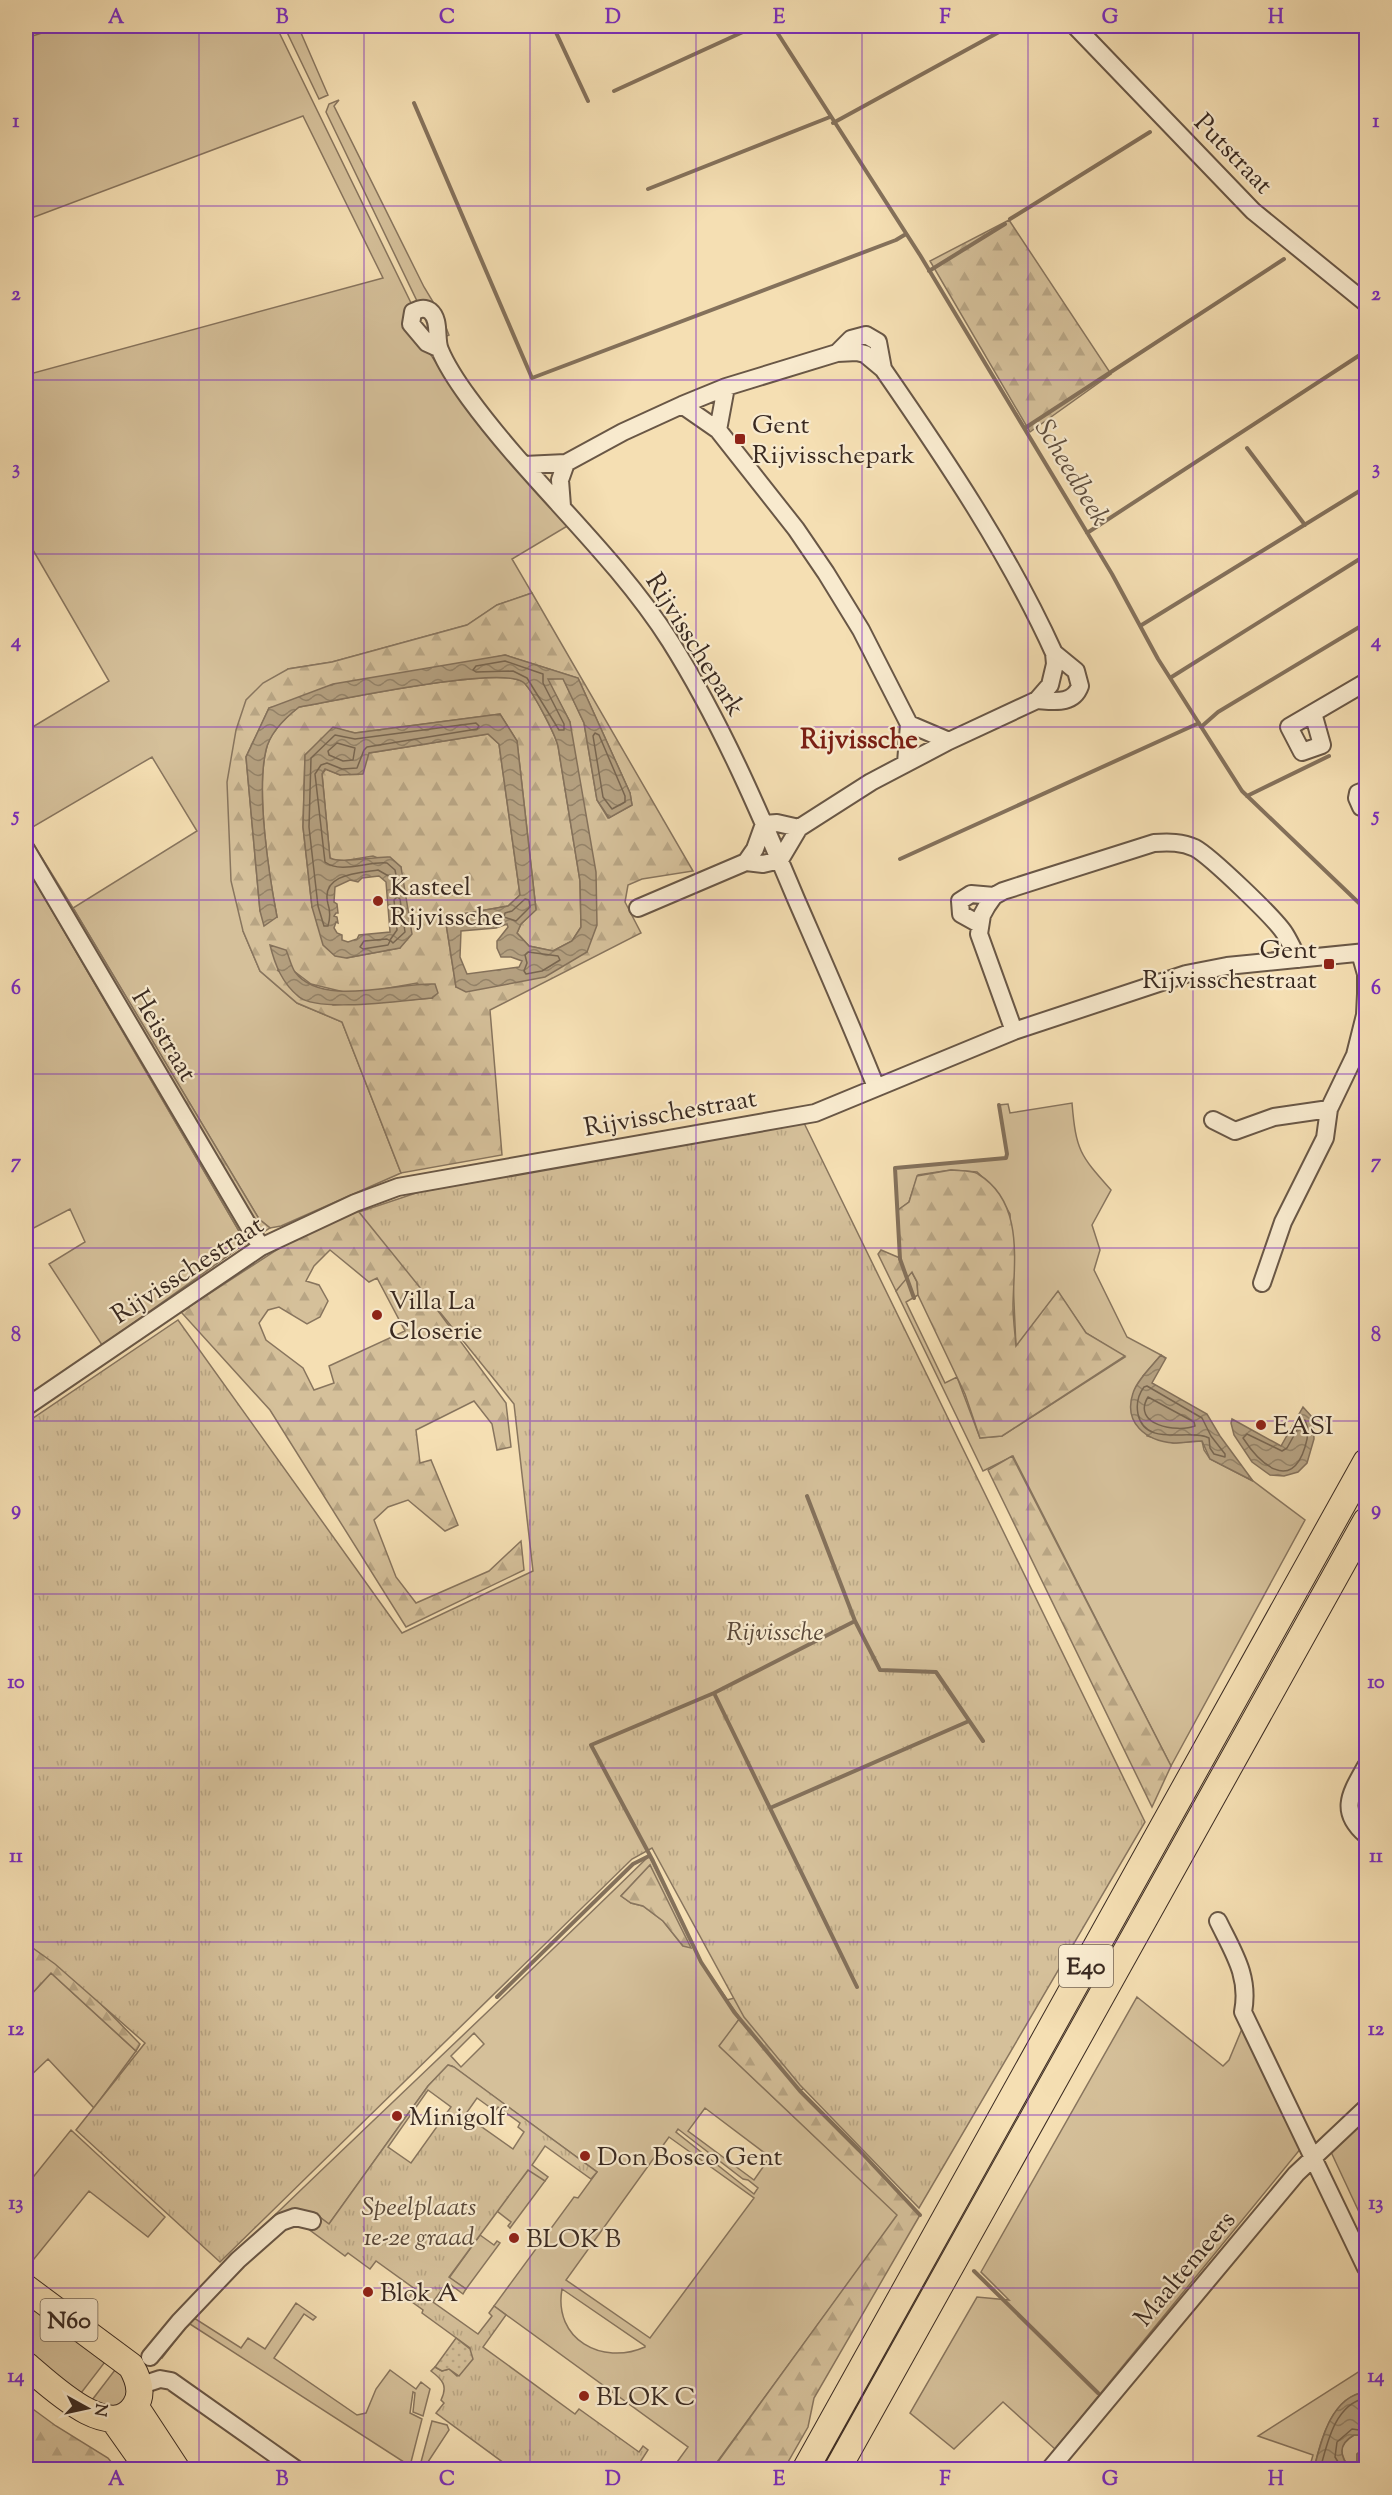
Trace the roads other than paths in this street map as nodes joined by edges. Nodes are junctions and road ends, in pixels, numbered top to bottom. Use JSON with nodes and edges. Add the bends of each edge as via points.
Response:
{"nodes":[{"id":1,"x":1075,"y":26,"type":"edge"},
{"id":2,"x":1366,"y":303,"type":"edge"},
{"id":3,"x":438,"y":348,"type":"dead end"},
{"id":4,"x":726,"y":387,"type":"junction"},
{"id":5,"x":682,"y":405,"type":"junction"},
{"id":6,"x":718,"y":430,"type":"junction"},
{"id":7,"x":566,"y":463,"type":"junction"},
{"id":8,"x":524,"y":465,"type":"junction"},
{"id":9,"x":562,"y":506,"type":"junction"},
{"id":10,"x":1054,"y":653,"type":"junction"},
{"id":11,"x":1366,"y":682,"type":"edge"},
{"id":12,"x":1036,"y":700,"type":"junction"},
{"id":13,"x":1313,"y":713,"type":"dead end"},
{"id":14,"x":909,"y":724,"type":"junction"},
{"id":15,"x":949,"y":741,"type":"junction"},
{"id":16,"x":906,"y":763,"type":"junction"},
{"id":17,"x":1366,"y":790,"type":"edge"},
{"id":18,"x":1366,"y":807,"type":"edge"},
{"id":19,"x":764,"y":824,"type":"junction"},
{"id":20,"x":799,"y":828,"type":"junction"},
{"id":21,"x":26,"y":849,"type":"edge"},
{"id":22,"x":780,"y":860,"type":"junction"},
{"id":23,"x":746,"y":862,"type":"junction"},
{"id":24,"x":994,"y":896,"type":"junction"},
{"id":25,"x":638,"y":908,"type":"dead end"},
{"id":26,"x":980,"y":924,"type":"junction"},
{"id":27,"x":1363,"y":953,"type":"edge"},
{"id":28,"x":1298,"y":959,"type":"junction"},
{"id":29,"x":1014,"y":1031,"type":"junction"},
{"id":30,"x":876,"y":1087,"type":"junction"},
{"id":31,"x":1329,"y":1109,"type":"junction"},
{"id":32,"x":1213,"y":1120,"type":"dead end"},
{"id":33,"x":261,"y":1247,"type":"junction"},
{"id":34,"x":1262,"y":1283,"type":"dead end"},
{"id":35,"x":26,"y":1407,"type":"edge"},
{"id":36,"x":1366,"y":1462,"type":"edge"},
{"id":37,"x":1366,"y":1521,"type":"edge"},
{"id":38,"x":1366,"y":1766,"type":"edge"},
{"id":39,"x":1366,"y":1835,"type":"edge"},
{"id":40,"x":1218,"y":1921,"type":"dead end"},
{"id":41,"x":1366,"y":2108,"type":"edge"},
{"id":42,"x":1313,"y":2156,"type":"junction"},
{"id":43,"x":312,"y":2221,"type":"dead end"},
{"id":44,"x":1366,"y":2268,"type":"edge"},
{"id":45,"x":26,"y":2288,"type":"edge"},
{"id":46,"x":150,"y":2357,"type":"dead end"},
{"id":47,"x":26,"y":2365,"type":"edge"},
{"id":48,"x":137,"y":2396,"type":"junction"},
{"id":49,"x":113,"y":2419,"type":"junction"},
{"id":50,"x":148,"y":2469,"type":"edge"},
{"id":51,"x":177,"y":2469,"type":"edge"},
{"id":52,"x":297,"y":2469,"type":"edge"},
{"id":53,"x":805,"y":2469,"type":"edge"},
{"id":54,"x":837,"y":2469,"type":"edge"},
{"id":55,"x":1050,"y":2469,"type":"edge"}],
"edges":[{"from":1,"to":2,"type":"street","name":"Putstraat","via":[[1253,211]]},
{"from":3,"to":8,"type":"street","name":"Rijvisschepark","via":[[489,425]]},
{"from":4,"to":5,"type":"street"},
{"from":4,"to":6,"type":"street"},
{"from":4,"to":10,"type":"street","via":[[837,353],[865,354],[883,369],[972,501]]},
{"from":5,"to":6,"type":"street"},
{"from":5,"to":7,"type":"street"},
{"from":6,"to":14,"type":"street","via":[[826,573],[866,639]]},
{"from":7,"to":8,"type":"street"},
{"from":7,"to":9,"type":"street","via":[[560,480]]},
{"from":8,"to":9,"type":"street","name":"Rijvisschepark"},
{"from":9,"to":19,"type":"street","name":"Rijvisschepark","via":[[670,640],[715,718]]},
{"from":10,"to":12,"type":"street","via":[[1050,685]]},
{"from":10,"to":12,"type":"street","via":[[1076,671],[1080,686],[1068,700]]},
{"from":11,"to":13,"type":"street"},
{"from":12,"to":15,"type":"street"},
{"from":14,"to":15,"type":"street"},
{"from":14,"to":16,"type":"street"},
{"from":15,"to":16,"type":"street"},
{"from":16,"to":20,"type":"street"},
{"from":17,"to":18,"type":"street","via":[[1357,798],[1361,807]]},
{"from":19,"to":20,"type":"street"},
{"from":19,"to":22,"type":"street","name":"Rijvisschepark"},
{"from":19,"to":23,"type":"street"},
{"from":20,"to":22,"type":"street"},
{"from":21,"to":33,"type":"street","name":"Heistraat"},
{"from":22,"to":23,"type":"street"},
{"from":22,"to":30,"type":"street","name":"Rijvisschepark"},
{"from":23,"to":25,"type":"street"},
{"from":24,"to":26,"type":"street"},
{"from":24,"to":26,"type":"street","via":[[971,894],[960,901],[961,914]]},
{"from":24,"to":28,"type":"street","via":[[1155,843],[1184,844],[1212,860],[1284,932]]},
{"from":26,"to":29,"type":"street","via":[[981,942]]},
{"from":27,"to":28,"type":"street","name":"Rijvisschestraat"},
{"from":27,"to":31,"type":"street","via":[[1365,1015],[1355,1055]]},
{"from":28,"to":29,"type":"street","name":"Rijvisschestraat","via":[[1203,969]]},
{"from":29,"to":30,"type":"street","name":"Rijvisschestraat"},
{"from":30,"to":33,"type":"street","name":"Rijvisschestraat","via":[[815,1113],[398,1187]]},
{"from":31,"to":32,"type":"street","via":[[1274,1118],[1235,1131]]},
{"from":31,"to":34,"type":"street","via":[[1325,1138],[1283,1222]]},
{"from":33,"to":35,"type":"street","name":"Rijvisschestraat"},
{"from":36,"to":53,"type":"highway","number":"E40"},
{"from":37,"to":54,"type":"highway","number":"E40"},
{"from":38,"to":39,"type":"street","via":[[1352,1791],[1349,1809],[1352,1820]]},
{"from":40,"to":42,"type":"street","via":[[1245,1979],[1243,2012]]},
{"from":41,"to":42,"type":"street","name":"Maaltemeers"},
{"from":42,"to":44,"type":"street"},
{"from":42,"to":55,"type":"street","name":"Maaltemeers"},
{"from":43,"to":46,"type":"street","via":[[295,2217],[281,2222],[231,2268]]},
{"from":45,"to":48,"type":"highway","number":"N60","via":[[126,2361],[131,2366]]},
{"from":47,"to":49,"type":"highway","number":"N60","via":[[81,2408],[95,2416]]},
{"from":48,"to":49,"type":"highway","via":[[128,2414]]},
{"from":48,"to":51,"type":"highway","number":"N60"},
{"from":48,"to":52,"type":"street","via":[[160,2379],[171,2380]]},
{"from":49,"to":50,"type":"highway"}]}
